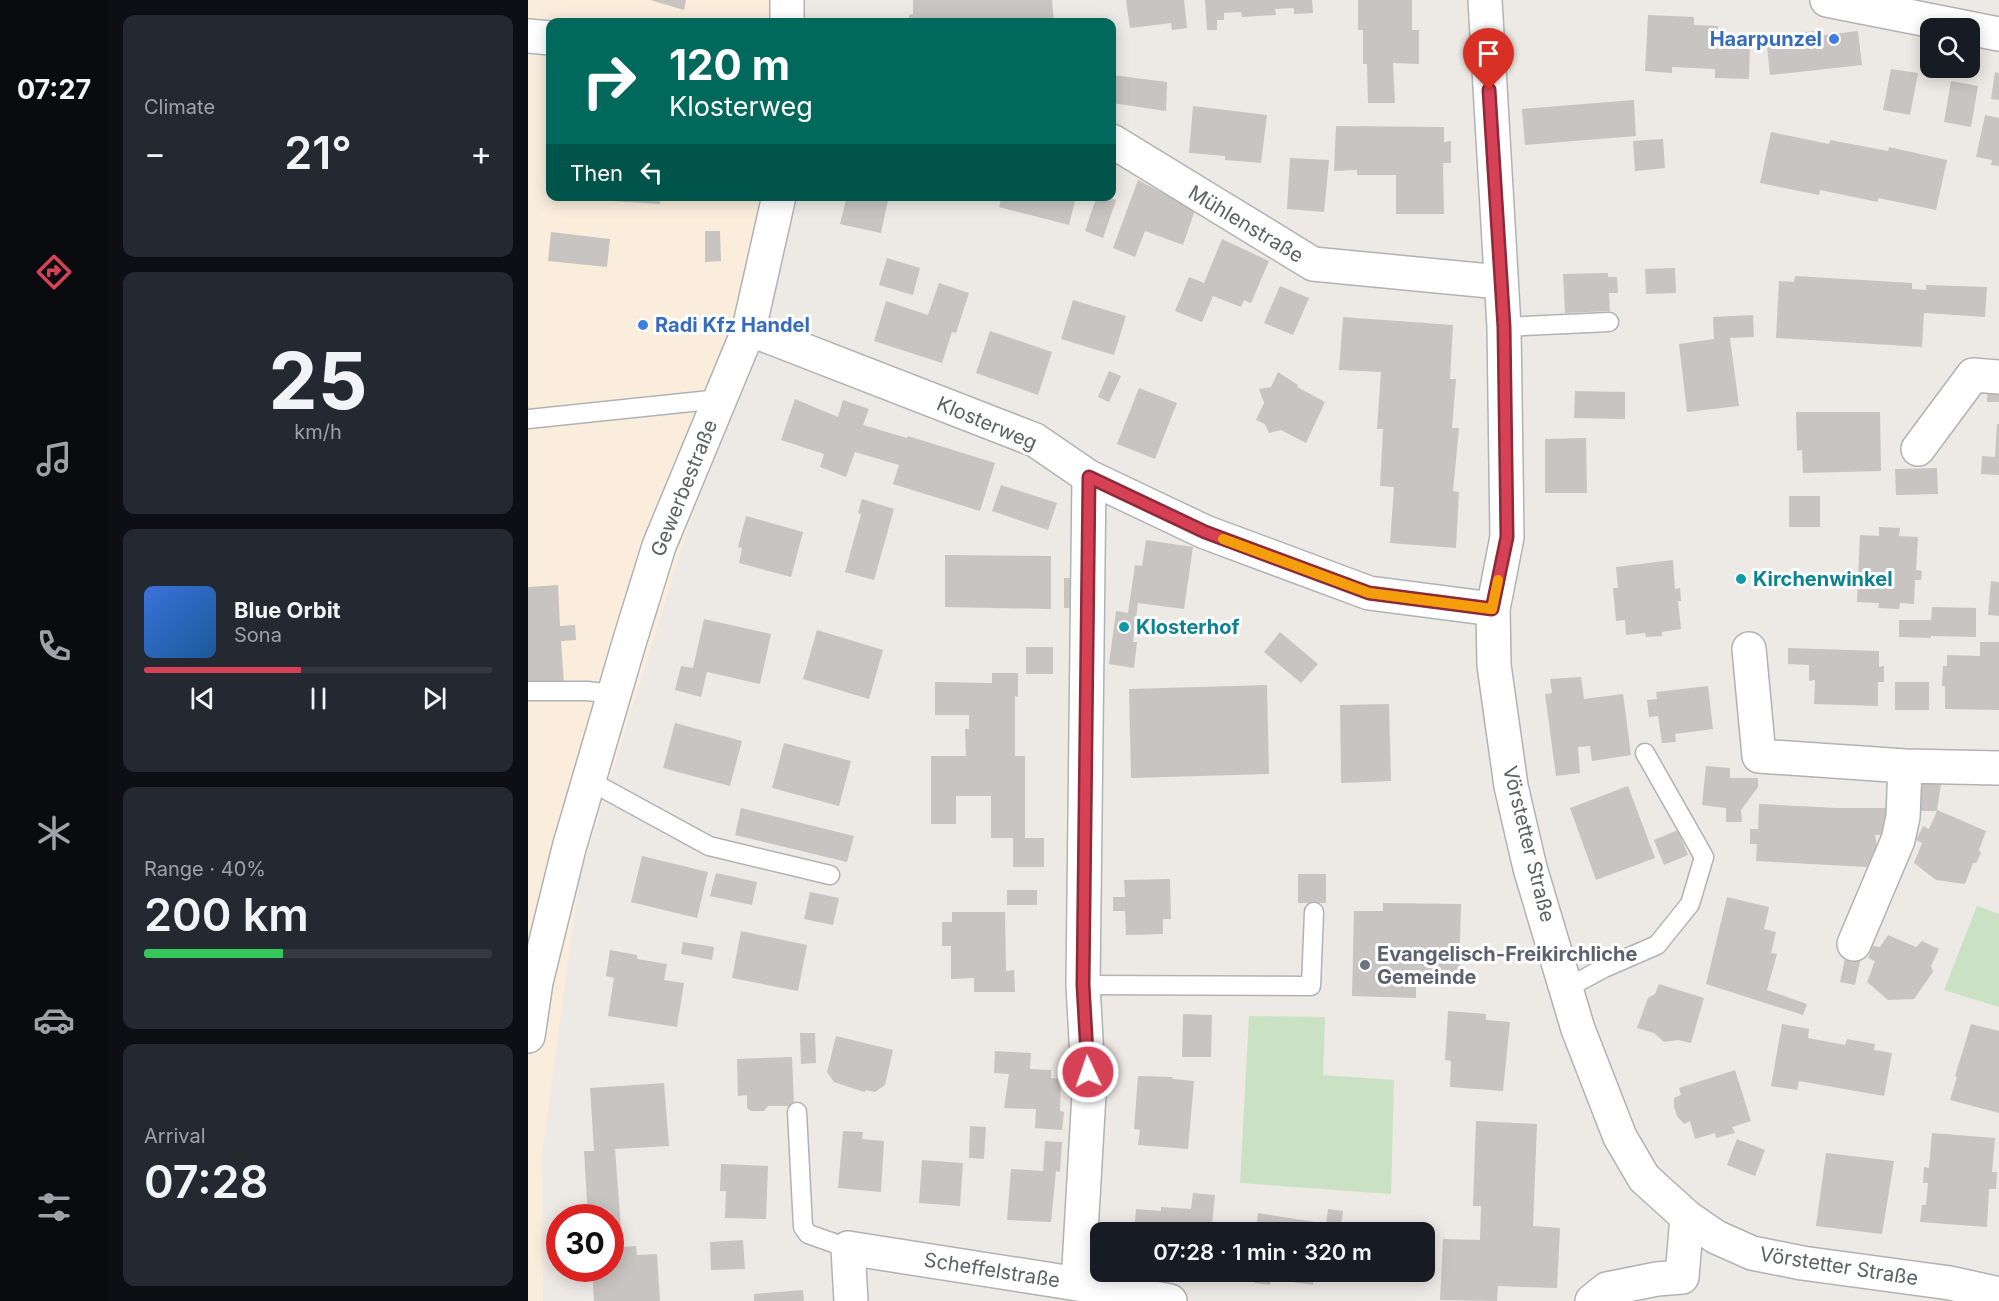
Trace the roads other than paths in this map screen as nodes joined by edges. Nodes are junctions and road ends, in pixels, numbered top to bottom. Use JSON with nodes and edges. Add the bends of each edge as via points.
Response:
{"nodes":[{"id":1,"x":787,"y":0,"type":"edge"},
{"id":2,"x":1485,"y":0,"type":"edge"},
{"id":3,"x":1827,"y":0,"type":"edge"},
{"id":4,"x":788,"y":18,"type":"edge"},
{"id":5,"x":1999,"y":34,"type":"edge"},
{"id":6,"x":528,"y":36,"type":"edge"},
{"id":7,"x":546,"y":38,"type":"edge"},
{"id":8,"x":1116,"y":143,"type":"edge"},
{"id":9,"x":778,"y":201,"type":"edge"},
{"id":10,"x":1500,"y":282,"type":"junction"},
{"id":11,"x":1609,"y":322,"type":"dead end"},
{"id":12,"x":1504,"y":327,"type":"junction"},
{"id":13,"x":749,"y":329,"type":"junction"},
{"id":14,"x":1999,"y":377,"type":"edge"},
{"id":15,"x":720,"y":399,"type":"junction"},
{"id":16,"x":528,"y":419,"type":"edge"},
{"id":17,"x":1918,"y":449,"type":"dead end"},
{"id":18,"x":1089,"y":477,"type":"junction"},
{"id":19,"x":1492,"y":609,"type":"junction"},
{"id":20,"x":1749,"y":649,"type":"dead end"},
{"id":21,"x":528,"y":691,"type":"edge"},
{"id":22,"x":615,"y":694,"type":"junction"},
{"id":23,"x":1645,"y":753,"type":"dead end"},
{"id":24,"x":1905,"y":766,"type":"junction"},
{"id":25,"x":1999,"y":768,"type":"edge"},
{"id":26,"x":590,"y":781,"type":"junction"},
{"id":27,"x":830,"y":875,"type":"dead end"},
{"id":28,"x":1314,"y":912,"type":"dead end"},
{"id":29,"x":1854,"y":944,"type":"dead end"},
{"id":30,"x":1083,"y":985,"type":"junction"},
{"id":31,"x":1567,"y":988,"type":"junction"},
{"id":32,"x":528,"y":1036,"type":"edge"},
{"id":33,"x":798,"y":1112,"type":"dead end"},
{"id":34,"x":1687,"y":1217,"type":"junction"},
{"id":35,"x":1716,"y":1237,"type":"junction"},
{"id":36,"x":848,"y":1248,"type":"junction"},
{"id":37,"x":1078,"y":1284,"type":"junction"},
{"id":38,"x":1684,"y":1289,"type":"edge"},
{"id":39,"x":1948,"y":1292,"type":"edge"},
{"id":40,"x":1999,"y":1294,"type":"edge"},
{"id":41,"x":851,"y":1301,"type":"edge"},
{"id":42,"x":1170,"y":1301,"type":"edge"},
{"id":43,"x":1592,"y":1301,"type":"edge"}],
"edges":[{"from":1,"to":4,"type":"street"},
{"from":2,"to":10,"type":"street","name":"Vörstetter Straße"},
{"from":3,"to":5,"type":"street"},
{"from":6,"to":7,"type":"street"},
{"from":8,"to":10,"type":"street","name":"Mühlenstraße","via":[[1313,264]]},
{"from":9,"to":13,"type":"street","name":"Gewerbestraße"},
{"from":10,"to":12,"type":"street","name":"Vörstetter Straße"},
{"from":11,"to":12,"type":"lane"},
{"from":12,"to":19,"type":"street","name":"Vörstetter Straße","via":[[1507,537]]},
{"from":13,"to":15,"type":"street","name":"Gewerbestraße"},
{"from":13,"to":18,"type":"street","name":"Klosterweg","via":[[1035,440]]},
{"from":14,"to":17,"type":"street","via":[[1973,375]]},
{"from":15,"to":16,"type":"lane"},
{"from":15,"to":22,"type":"street","name":"Gewerbestraße","via":[[659,546]]},
{"from":18,"to":19,"type":"street","name":"Klosterweg","via":[[1205,532],[1369,593]]},
{"from":18,"to":30,"type":"street"},
{"from":19,"to":31,"type":"street","name":"Vörstetter Straße","via":[[1494,665],[1511,786],[1530,868]]},
{"from":20,"to":24,"type":"street","via":[[1759,756]]},
{"from":21,"to":22,"type":"lane"},
{"from":22,"to":26,"type":"street","name":"Gewerbestraße"},
{"from":23,"to":31,"type":"lane","via":[[1704,857],[1690,904],[1657,945]]},
{"from":24,"to":25,"type":"street"},
{"from":24,"to":29,"type":"street","via":[[1898,840]]},
{"from":26,"to":27,"type":"lane","via":[[709,846]]},
{"from":26,"to":32,"type":"street","name":"Gewerbestraße","via":[[536,982]]},
{"from":28,"to":30,"type":"lane","via":[[1311,986]]},
{"from":30,"to":37,"type":"street","via":[[1089,1094]]},
{"from":31,"to":34,"type":"street","name":"Vörstetter Straße","via":[[1578,1029],[1620,1137],[1644,1178]]},
{"from":33,"to":36,"type":"lane","name":"Scheffelstraße","via":[[803,1227],[808,1234]]},
{"from":34,"to":35,"type":"street","name":"Vörstetter Straße"},
{"from":34,"to":38,"type":"street"},
{"from":35,"to":38,"type":"street"},
{"from":35,"to":39,"type":"street","name":"Vörstetter Straße","via":[[1752,1253]]},
{"from":36,"to":37,"type":"street","name":"Scheffelstraße"},
{"from":36,"to":41,"type":"street"},
{"from":37,"to":42,"type":"street","name":"Scheffelstraße"},
{"from":38,"to":43,"type":"street","via":[[1657,1279],[1607,1289]]},
{"from":39,"to":40,"type":"street","name":"Vörstetter Straße"}]}
